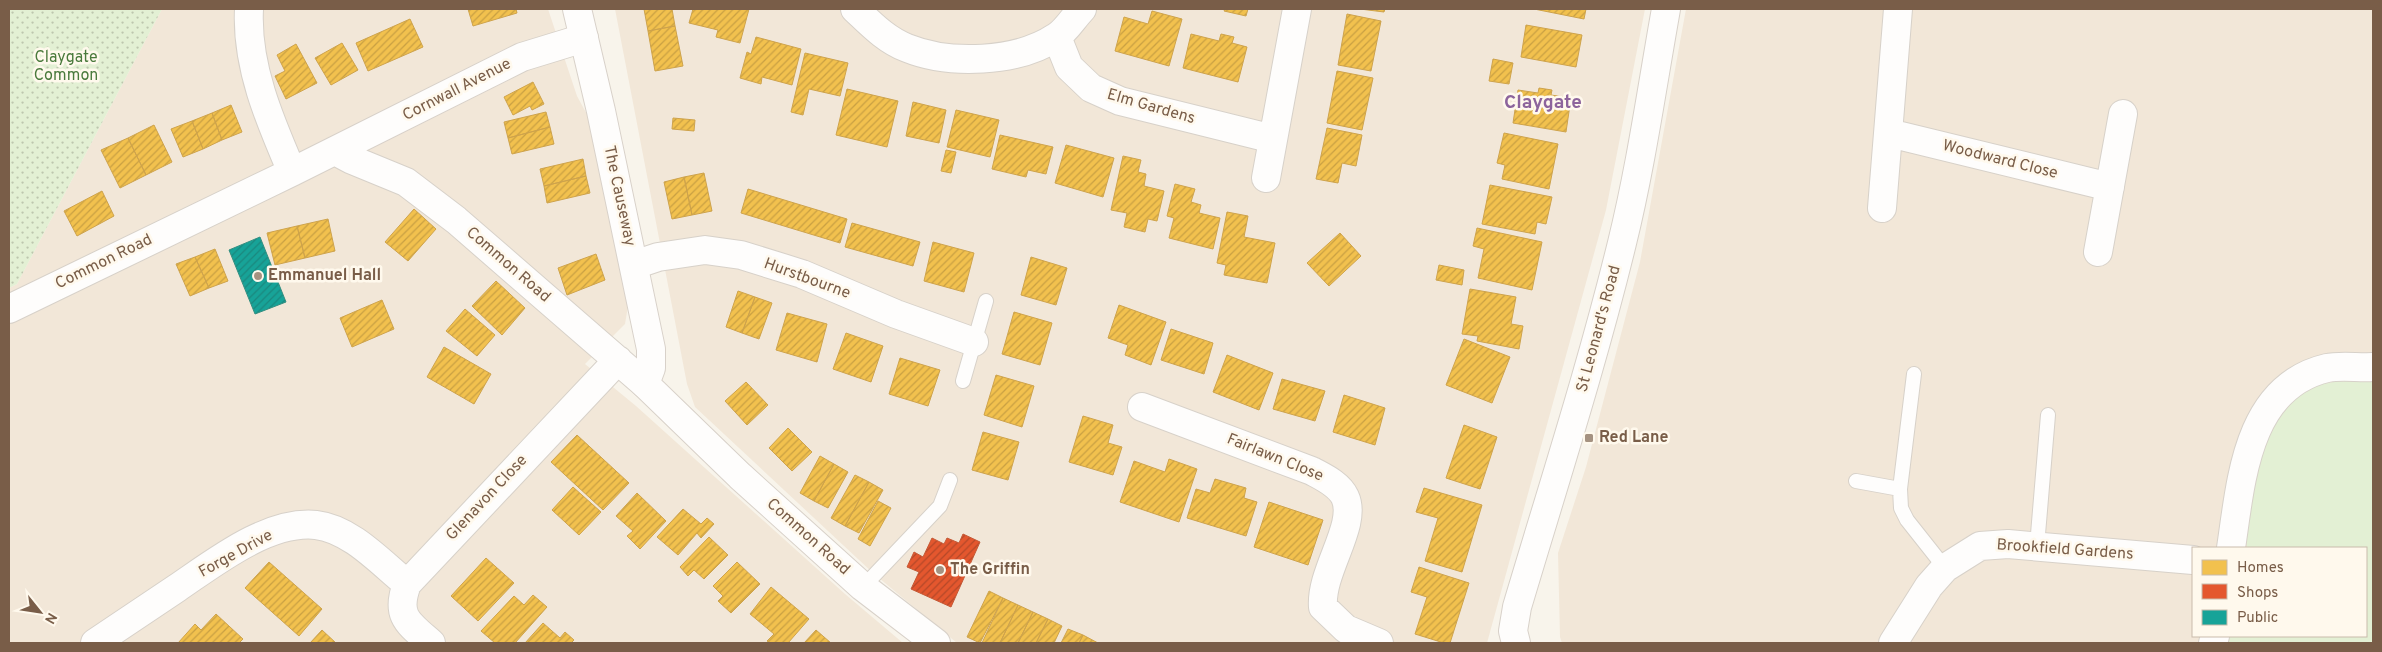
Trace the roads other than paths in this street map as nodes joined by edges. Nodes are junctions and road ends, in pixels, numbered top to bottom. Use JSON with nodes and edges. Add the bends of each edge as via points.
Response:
{"nodes":[{"id":1,"x":249,"y":9,"type":"edge"},
{"id":2,"x":577,"y":9,"type":"edge"},
{"id":3,"x":855,"y":9,"type":"edge"},
{"id":4,"x":1082,"y":9,"type":"edge"},
{"id":5,"x":1297,"y":9,"type":"edge"},
{"id":6,"x":1666,"y":9,"type":"edge"},
{"id":7,"x":1898,"y":9,"type":"edge"},
{"id":8,"x":1057,"y":37,"type":"junction"},
{"id":9,"x":584,"y":38,"type":"junction"},
{"id":10,"x":2123,"y":114,"type":"dead end"},
{"id":11,"x":1889,"y":133,"type":"junction"},
{"id":12,"x":1273,"y":139,"type":"junction"},
{"id":13,"x":335,"y":151,"type":"junction"},
{"id":14,"x":292,"y":172,"type":"junction"},
{"id":15,"x":1266,"y":178,"type":"dead end"},
{"id":16,"x":2110,"y":187,"type":"junction"},
{"id":17,"x":1882,"y":208,"type":"dead end"},
{"id":18,"x":2098,"y":252,"type":"dead end"},
{"id":19,"x":634,"y":265,"type":"junction"},
{"id":20,"x":986,"y":301,"type":"dead end"},
{"id":21,"x":9,"y":309,"type":"edge"},
{"id":22,"x":974,"y":342,"type":"junction"},
{"id":23,"x":618,"y":360,"type":"junction"},
{"id":24,"x":2373,"y":367,"type":"edge"},
{"id":25,"x":1914,"y":374,"type":"dead end"},
{"id":26,"x":963,"y":381,"type":"dead end"},
{"id":27,"x":645,"y":384,"type":"junction"},
{"id":28,"x":1142,"y":407,"type":"dead end"},
{"id":29,"x":2048,"y":415,"type":"dead end"},
{"id":30,"x":950,"y":480,"type":"dead end"},
{"id":31,"x":1856,"y":482,"type":"dead end"},
{"id":32,"x":1900,"y":489,"type":"junction"},
{"id":33,"x":2037,"y":546,"type":"junction"},
{"id":34,"x":2231,"y":547,"type":"edge"},
{"id":35,"x":2192,"y":560,"type":"edge"},
{"id":36,"x":1945,"y":568,"type":"junction"},
{"id":37,"x":407,"y":584,"type":"junction"},
{"id":38,"x":863,"y":587,"type":"junction"},
{"id":39,"x":95,"y":643,"type":"edge"},
{"id":40,"x":431,"y":643,"type":"edge"},
{"id":41,"x":936,"y":643,"type":"edge"},
{"id":42,"x":1379,"y":643,"type":"edge"},
{"id":43,"x":1516,"y":643,"type":"edge"},
{"id":44,"x":1893,"y":643,"type":"edge"}],
"edges":[{"from":1,"to":14,"type":"street","via":[[256,71],[266,114]]},
{"from":2,"to":9,"type":"street","name":"The Causeway"},
{"from":3,"to":8,"type":"street","via":[[879,32],[906,48],[943,59],[984,59],[1021,52]]},
{"from":4,"to":8,"type":"street"},
{"from":5,"to":12,"type":"street"},
{"from":6,"to":43,"type":"street","name":"St Leonard's Road","via":[[1623,242],[1517,607]]},
{"from":7,"to":11,"type":"street"},
{"from":8,"to":12,"type":"street","name":"Elm Gardens","via":[[1069,67],[1091,88],[1120,101]]},
{"from":9,"to":13,"type":"street","name":"Cornwall Avenue","via":[[522,57]]},
{"from":9,"to":19,"type":"street","name":"The Causeway"},
{"from":10,"to":16,"type":"street"},
{"from":11,"to":16,"type":"street","name":"Woodward Close"},
{"from":11,"to":17,"type":"street"},
{"from":12,"to":15,"type":"street"},
{"from":13,"to":14,"type":"street","name":"Common Road"},
{"from":13,"to":23,"type":"street","name":"Common Road","via":[[406,182],[456,220]]},
{"from":14,"to":21,"type":"street","name":"Common Road"},
{"from":16,"to":18,"type":"street"},
{"from":19,"to":22,"type":"street","name":"Hurstbourne","via":[[658,257],[705,250],[741,255],[802,274],[896,314]]},
{"from":19,"to":27,"type":"street","name":"The Causeway","via":[[651,349],[651,368]]},
{"from":20,"to":22,"type":"lane"},
{"from":22,"to":26,"type":"lane"},
{"from":23,"to":27,"type":"street","name":"Common Road"},
{"from":23,"to":37,"type":"street","name":"Glenavon Close"},
{"from":24,"to":34,"type":"street","via":[[2327,368],[2280,393],[2258,424],[2244,467]]},
{"from":25,"to":32,"type":"lane"},
{"from":27,"to":38,"type":"street","name":"Common Road","via":[[740,476]]},
{"from":28,"to":42,"type":"street","name":"Fairlawn Close","via":[[1312,471],[1332,482],[1345,496],[1348,512],[1322,594],[1323,606],[1346,629]]},
{"from":29,"to":33,"type":"lane"},
{"from":30,"to":38,"type":"lane","via":[[940,506]]},
{"from":31,"to":32,"type":"lane"},
{"from":32,"to":36,"type":"lane","via":[[1901,508],[1907,520]]},
{"from":33,"to":35,"type":"street","name":"Brookfield Gardens"},
{"from":33,"to":36,"type":"street","name":"Brookfield Gardens","via":[[1980,546]]},
{"from":36,"to":44,"type":"street","name":"Brookfield Gardens","via":[[1929,586]]},
{"from":37,"to":39,"type":"street","name":"Forge Drive","via":[[342,534],[317,525],[292,526],[260,537],[228,554]]},
{"from":37,"to":40,"type":"street","via":[[402,612],[410,625]]},
{"from":38,"to":41,"type":"street","name":"Common Road"}]}
